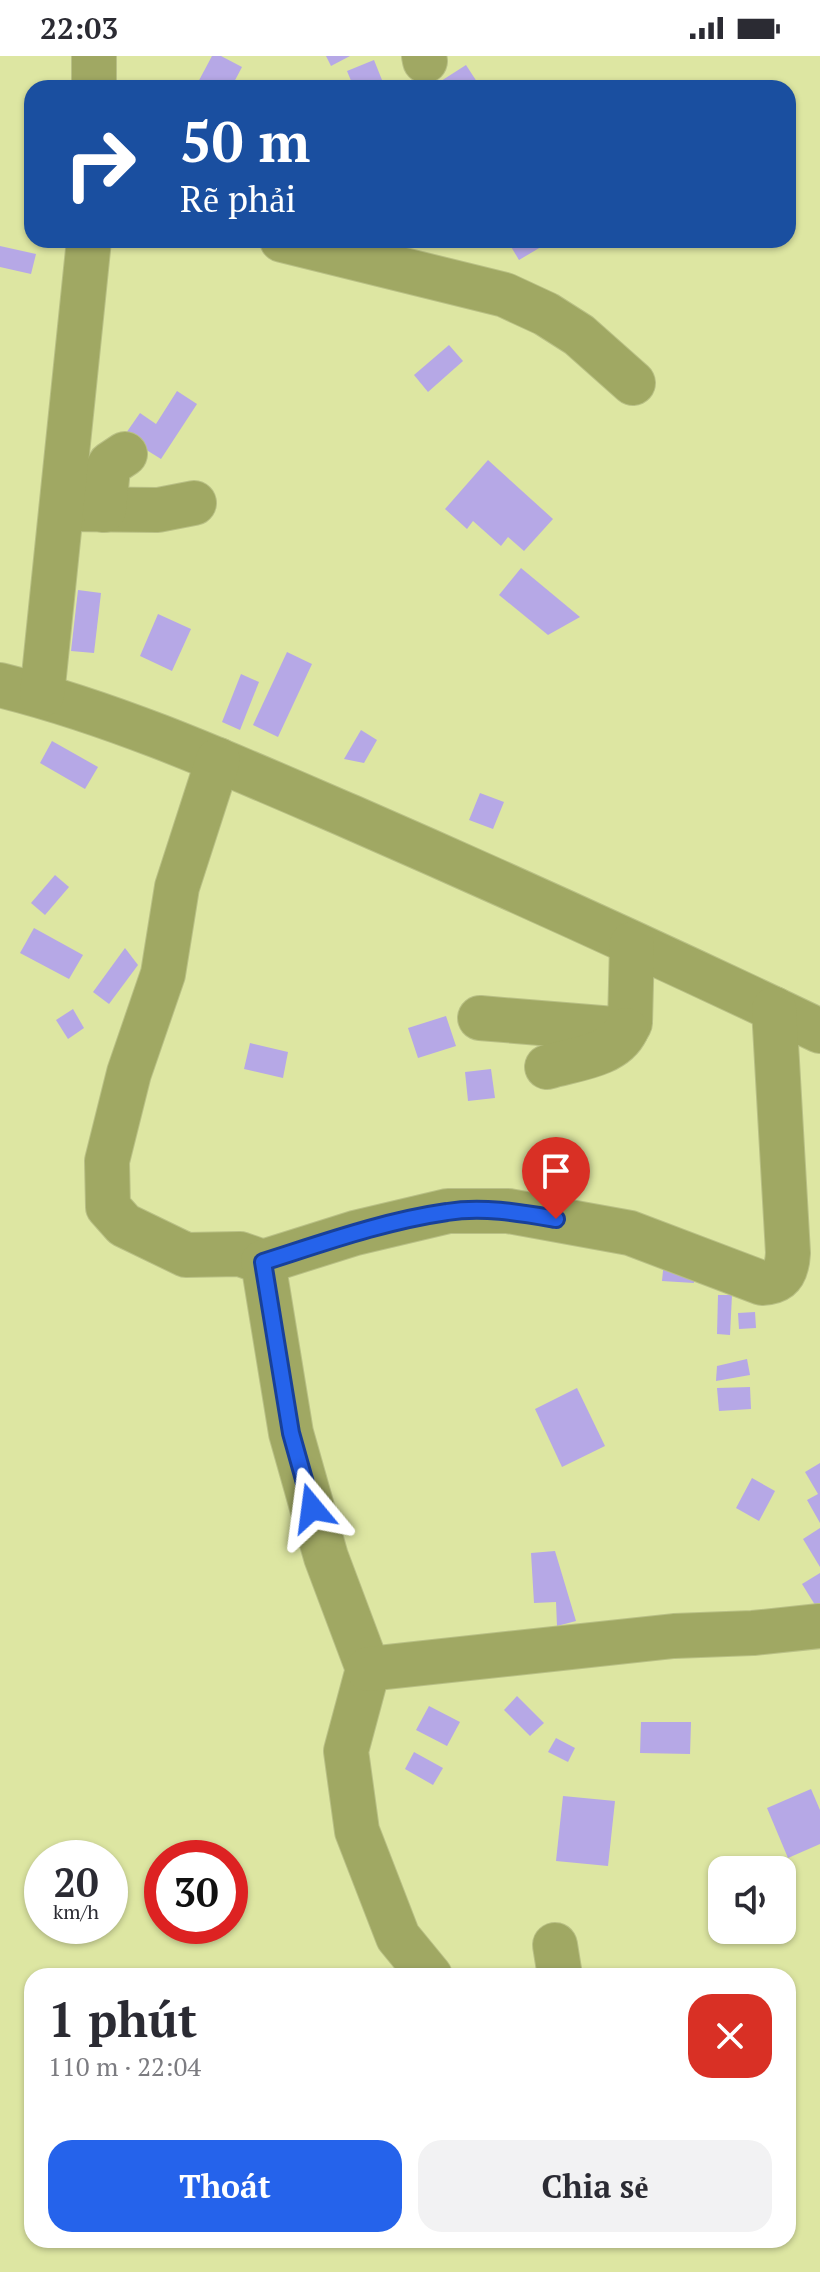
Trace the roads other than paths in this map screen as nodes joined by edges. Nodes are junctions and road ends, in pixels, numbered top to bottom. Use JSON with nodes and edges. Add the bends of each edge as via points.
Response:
{"nodes":[{"id":1,"x":94,"y":56,"type":"edge"},
{"id":2,"x":94,"y":80,"type":"edge"},
{"id":3,"x":89,"y":248,"type":"edge"},
{"id":4,"x":314,"y":248,"type":"edge"},
{"id":5,"x":633,"y":383,"type":"dead end"},
{"id":6,"x":125,"y":454,"type":"dead end"},
{"id":7,"x":194,"y":503,"type":"dead end"},
{"id":8,"x":84,"y":510,"type":"junction"},
{"id":9,"x":0,"y":685,"type":"edge"},
{"id":10,"x":42,"y":695,"type":"junction"},
{"id":11,"x":218,"y":760,"type":"junction"},
{"id":12,"x":632,"y":944,"type":"junction"},
{"id":13,"x":774,"y":1009,"type":"junction"},
{"id":14,"x":480,"y":1018,"type":"dead end"},
{"id":15,"x":626,"y":1030,"type":"junction"},
{"id":16,"x":820,"y":1031,"type":"edge"},
{"id":17,"x":547,"y":1067,"type":"dead end"},
{"id":18,"x":263,"y":1262,"type":"junction"},
{"id":19,"x":820,"y":1626,"type":"edge"},
{"id":20,"x":368,"y":1669,"type":"junction"},
{"id":21,"x":423,"y":1968,"type":"edge"}],
"edges":[{"from":1,"to":2,"type":"street"},
{"from":3,"to":8,"type":"street"},
{"from":4,"to":5,"type":"street","via":[[505,295],[579,335]]},
{"from":6,"to":8,"type":"street","via":[[110,464]]},
{"from":7,"to":8,"type":"street","via":[[158,510]]},
{"from":8,"to":10,"type":"street"},
{"from":9,"to":10,"type":"street"},
{"from":10,"to":11,"type":"street"},
{"from":11,"to":12,"type":"street"},
{"from":11,"to":18,"type":"street","via":[[177,887],[163,974],[129,1073],[107,1161],[108,1207],[124,1225],[186,1255],[240,1254]]},
{"from":12,"to":13,"type":"street"},
{"from":12,"to":15,"type":"street"},
{"from":13,"to":16,"type":"street"},
{"from":13,"to":18,"type":"street","via":[[788,1253],[787,1268],[773,1282],[762,1283],[630,1233],[508,1211],[448,1211]]},
{"from":14,"to":15,"type":"street"},
{"from":15,"to":17,"type":"street","via":[[611,1048]]},
{"from":18,"to":20,"type":"street","via":[[291,1433],[326,1557]]},
{"from":19,"to":20,"type":"street"},
{"from":20,"to":21,"type":"street","via":[[346,1751],[357,1831],[398,1937]]}]}
